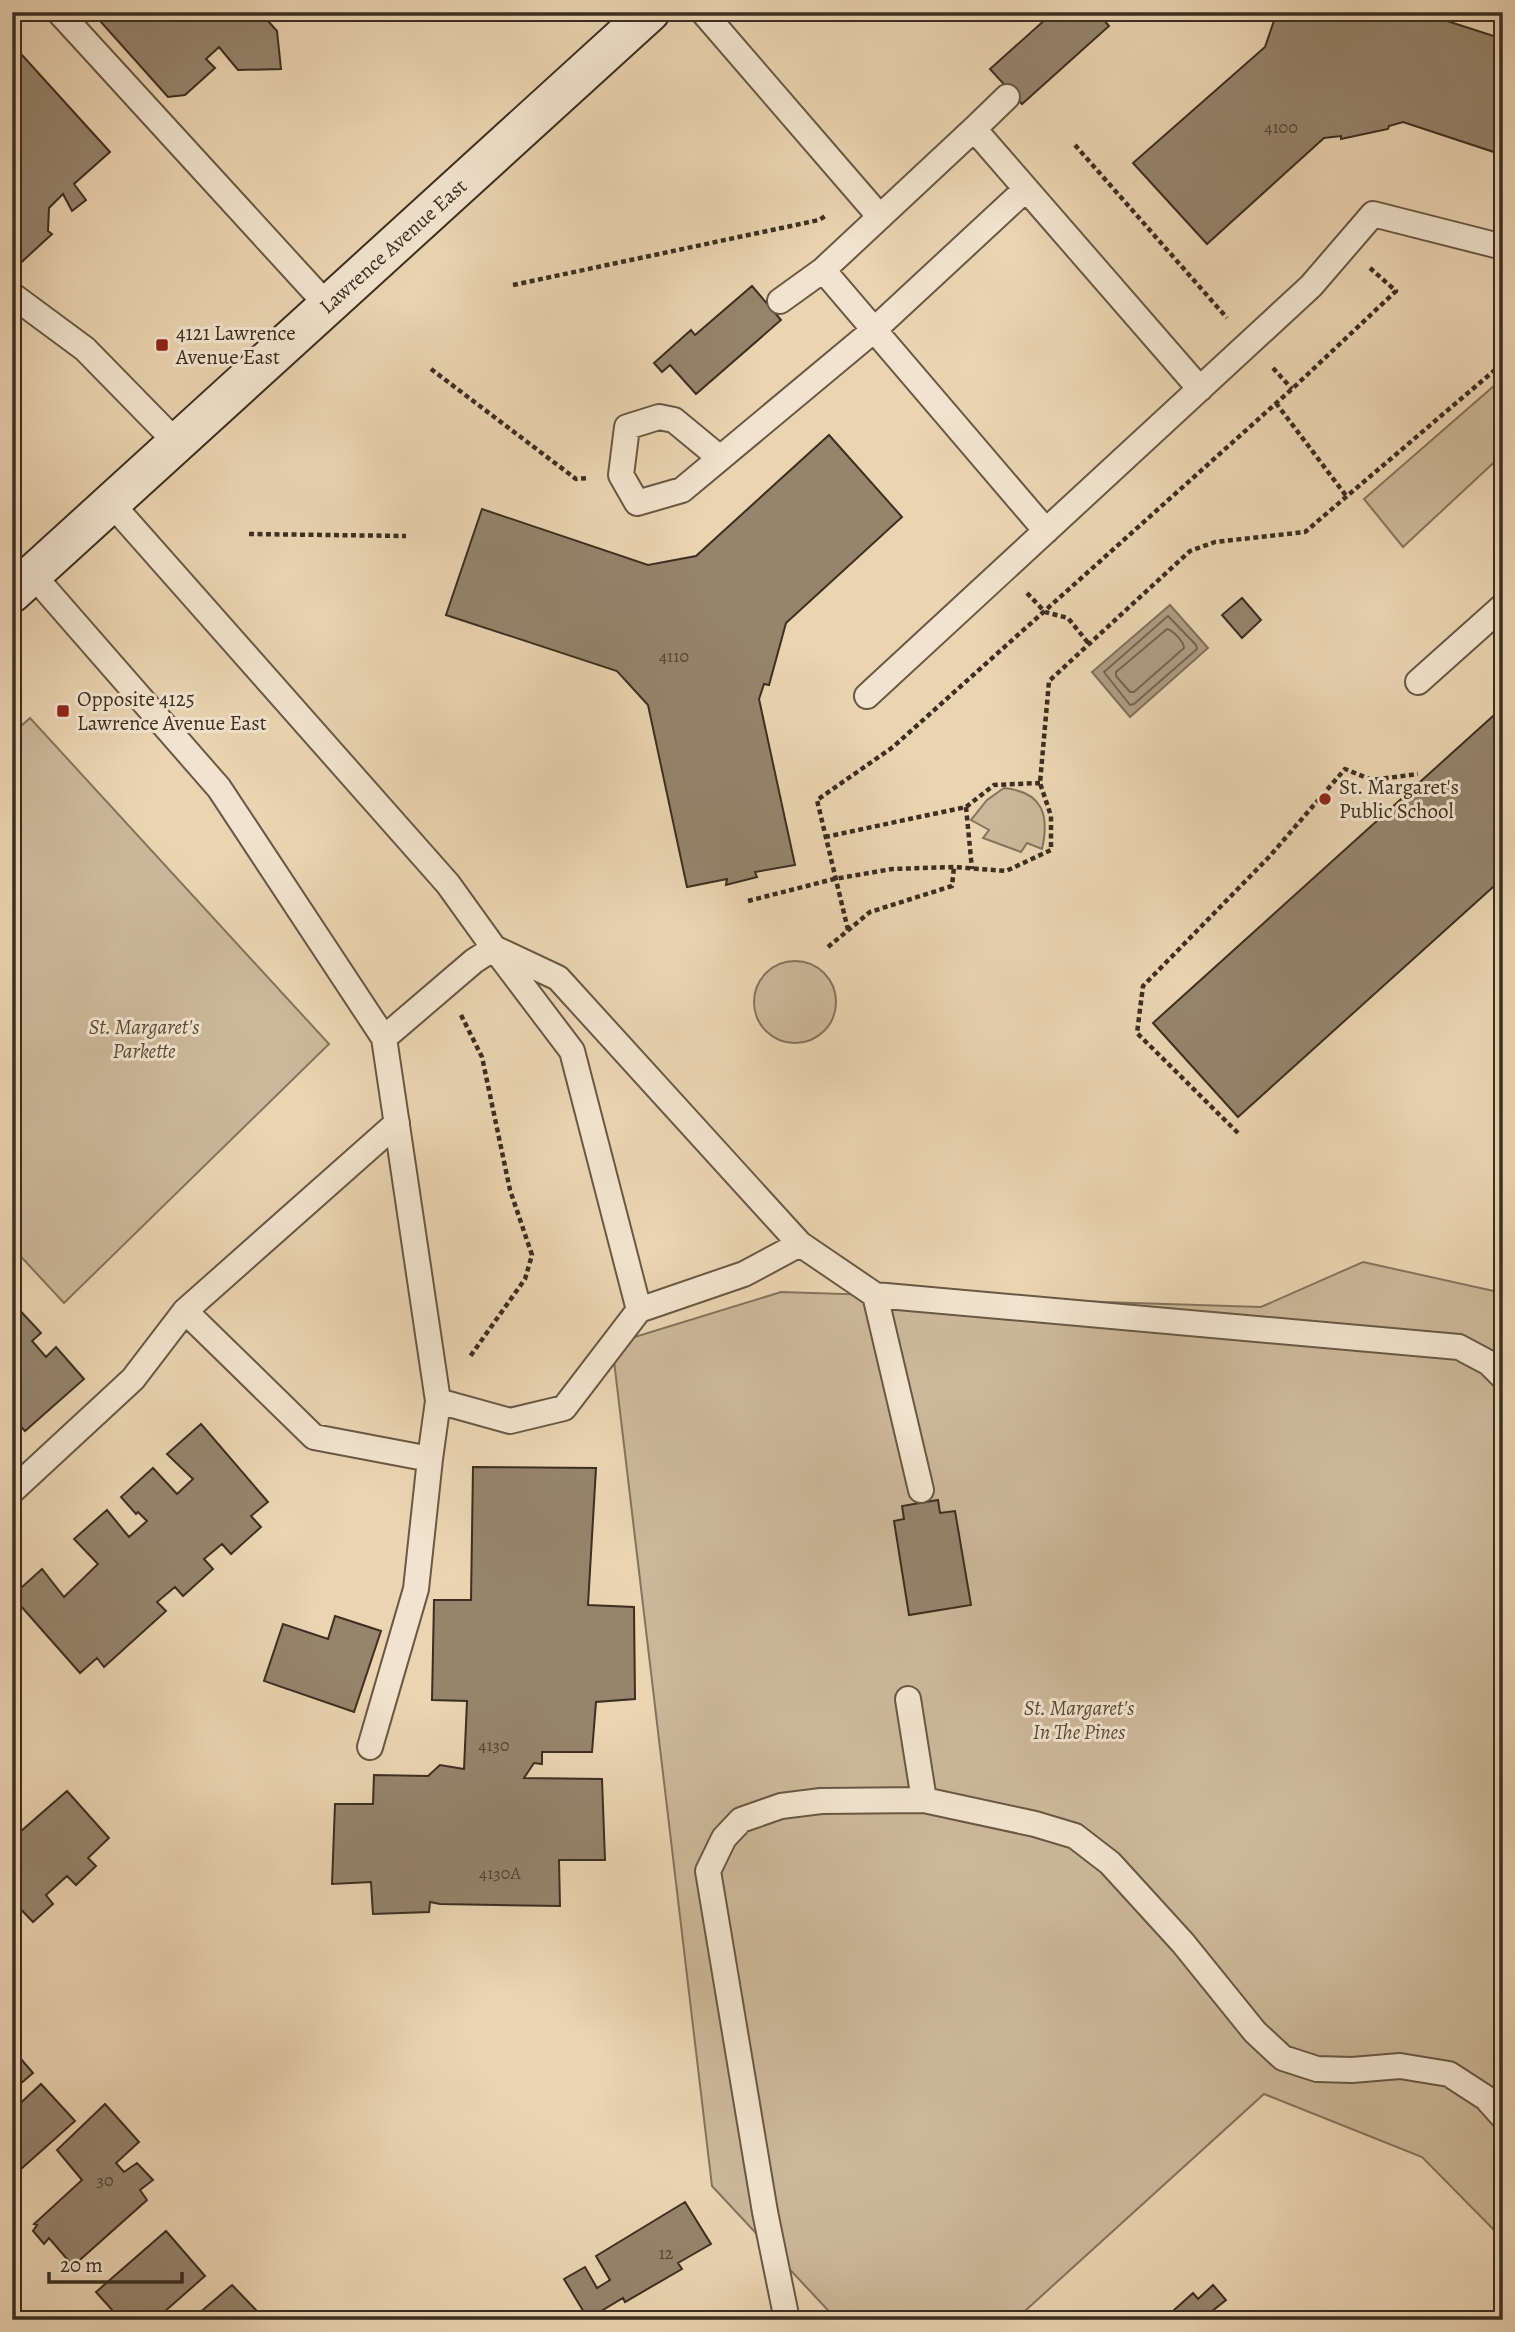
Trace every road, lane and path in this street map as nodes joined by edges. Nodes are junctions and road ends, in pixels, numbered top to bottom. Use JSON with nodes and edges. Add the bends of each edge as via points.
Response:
{"nodes":[{"id":1,"x":60,"y":12,"type":"edge"},
{"id":2,"x":703,"y":12,"type":"edge"},
{"id":3,"x":640,"y":15,"type":"edge"},
{"id":4,"x":1007,"y":97,"type":"dead end"},
{"id":5,"x":974,"y":130,"type":"junction"},
{"id":6,"x":1075,"y":145,"type":"dead end"},
{"id":7,"x":1026,"y":189,"type":"junction"},
{"id":8,"x":859,"y":193,"type":"junction"},
{"id":9,"x":880,"y":216,"type":"junction"},
{"id":10,"x":1345,"y":247,"type":"junction"},
{"id":11,"x":1503,"y":247,"type":"edge"},
{"id":12,"x":823,"y":270,"type":"junction"},
{"id":13,"x":513,"y":285,"type":"dead end"},
{"id":14,"x":12,"y":295,"type":"edge"},
{"id":15,"x":780,"y":301,"type":"dead end"},
{"id":16,"x":328,"y":306,"type":"junction"},
{"id":17,"x":874,"y":330,"type":"junction"},
{"id":18,"x":1250,"y":343,"type":"junction"},
{"id":19,"x":1503,"y":363,"type":"edge"},
{"id":20,"x":431,"y":369,"type":"dead end"},
{"id":21,"x":1200,"y":389,"type":"junction"},
{"id":22,"x":1292,"y":389,"type":"junction"},
{"id":23,"x":1276,"y":402,"type":"junction"},
{"id":24,"x":177,"y":443,"type":"junction"},
{"id":25,"x":720,"y":458,"type":"junction"},
{"id":26,"x":621,"y":475,"type":"junction"},
{"id":27,"x":1347,"y":497,"type":"junction"},
{"id":28,"x":111,"y":503,"type":"junction"},
{"id":29,"x":1046,"y":531,"type":"junction"},
{"id":30,"x":249,"y":534,"type":"dead end"},
{"id":31,"x":406,"y":536,"type":"dead end"},
{"id":32,"x":1004,"y":570,"type":"junction"},
{"id":33,"x":22,"y":584,"type":"edge"},
{"id":34,"x":1503,"y":606,"type":"edge"},
{"id":35,"x":1045,"y":612,"type":"junction"},
{"id":36,"x":1089,"y":644,"type":"junction"},
{"id":37,"x":1418,"y":682,"type":"dead end"},
{"id":38,"x":867,"y":696,"type":"dead end"},
{"id":39,"x":1418,"y":774,"type":"dead end"},
{"id":40,"x":1040,"y":783,"type":"junction"},
{"id":41,"x":967,"y":807,"type":"junction"},
{"id":42,"x":825,"y":837,"type":"junction"},
{"id":43,"x":954,"y":867,"type":"junction"},
{"id":44,"x":972,"y":869,"type":"junction"},
{"id":45,"x":834,"y":879,"type":"junction"},
{"id":46,"x":748,"y":901,"type":"dead end"},
{"id":47,"x":848,"y":930,"type":"junction"},
{"id":48,"x":828,"y":947,"type":"dead end"},
{"id":49,"x":494,"y":948,"type":"junction"},
{"id":50,"x":446,"y":984,"type":"junction"},
{"id":51,"x":384,"y":1038,"type":"junction"},
{"id":52,"x":397,"y":1123,"type":"junction"},
{"id":53,"x":1238,"y":1133,"type":"dead end"},
{"id":54,"x":800,"y":1244,"type":"junction"},
{"id":55,"x":875,"y":1295,"type":"junction"},
{"id":56,"x":639,"y":1310,"type":"junction"},
{"id":57,"x":185,"y":1311,"type":"junction"},
{"id":58,"x":1503,"y":1377,"type":"edge"},
{"id":59,"x":438,"y":1401,"type":"junction"},
{"id":60,"x":430,"y":1459,"type":"junction"},
{"id":61,"x":921,"y":1490,"type":"dead end"},
{"id":62,"x":12,"y":1492,"type":"edge"},
{"id":63,"x":908,"y":1699,"type":"dead end"},
{"id":64,"x":370,"y":1747,"type":"dead end"},
{"id":65,"x":924,"y":1800,"type":"junction"},
{"id":66,"x":1503,"y":2117,"type":"edge"},
{"id":67,"x":787,"y":2320,"type":"edge"}],
"edges":[{"from":1,"to":16,"type":"lane"},
{"from":2,"to":8,"type":"lane"},
{"from":3,"to":16,"type":"main road","name":"Lawrence Avenue East"},
{"from":4,"to":5,"type":"lane"},
{"from":5,"to":7,"type":"lane"},
{"from":5,"to":9,"type":"lane"},
{"from":6,"to":18,"type":"path"},
{"from":7,"to":17,"type":"lane"},
{"from":7,"to":21,"type":"lane"},
{"from":8,"to":9,"type":"lane"},
{"from":8,"to":13,"type":"path","via":[[819,219]]},
{"from":9,"to":12,"type":"lane"},
{"from":10,"to":11,"type":"lane","via":[[1373,214]]},
{"from":10,"to":18,"type":"lane"},
{"from":10,"to":22,"type":"path","via":[[1396,291]]},
{"from":12,"to":15,"type":"lane"},
{"from":12,"to":17,"type":"lane"},
{"from":14,"to":24,"type":"lane","via":[[85,349]]},
{"from":16,"to":24,"type":"main road","name":"Lawrence Avenue East"},
{"from":17,"to":25,"type":"lane"},
{"from":17,"to":29,"type":"lane"},
{"from":18,"to":21,"type":"lane"},
{"from":18,"to":22,"type":"path"},
{"from":19,"to":27,"type":"path"},
{"from":20,"to":26,"type":"path","via":[[576,479]]},
{"from":21,"to":29,"type":"lane"},
{"from":22,"to":23,"type":"path"},
{"from":23,"to":27,"type":"path"},
{"from":23,"to":35,"type":"path"},
{"from":24,"to":28,"type":"main road","name":"Lawrence Avenue East"},
{"from":25,"to":26,"type":"lane","via":[[682,490],[637,503]]},
{"from":25,"to":26,"type":"lane","via":[[674,420],[659,417],[626,427]]},
{"from":27,"to":36,"type":"path","via":[[1305,532],[1215,542],[1190,551]]},
{"from":28,"to":33,"type":"main road","name":"Lawrence Avenue East"},
{"from":28,"to":49,"type":"lane","via":[[449,884]]},
{"from":29,"to":32,"type":"lane"},
{"from":30,"to":31,"type":"path"},
{"from":32,"to":35,"type":"path"},
{"from":32,"to":38,"type":"lane"},
{"from":33,"to":51,"type":"lane","via":[[219,788]]},
{"from":34,"to":37,"type":"lane"},
{"from":35,"to":36,"type":"path","via":[[1068,618]]},
{"from":35,"to":42,"type":"path","via":[[893,747],[817,800]]},
{"from":36,"to":40,"type":"path","via":[[1049,681]]},
{"from":39,"to":53,"type":"path","via":[[1372,780],[1345,769],[1269,858],[1143,986],[1137,1033]]},
{"from":40,"to":41,"type":"path","via":[[994,785]]},
{"from":40,"to":44,"type":"path","via":[[1051,816],[1051,850],[1006,871]]},
{"from":41,"to":42,"type":"path"},
{"from":41,"to":44,"type":"path"},
{"from":42,"to":45,"type":"path"},
{"from":43,"to":44,"type":"path"},
{"from":43,"to":45,"type":"path","via":[[892,869]]},
{"from":43,"to":47,"type":"path","via":[[952,886],[870,912]]},
{"from":45,"to":46,"type":"path"},
{"from":45,"to":47,"type":"path"},
{"from":47,"to":48,"type":"path"},
{"from":49,"to":50,"type":"lane"},
{"from":49,"to":54,"type":"lane","via":[[558,978]]},
{"from":49,"to":56,"type":"lane","via":[[572,1051]]},
{"from":50,"to":51,"type":"lane"},
{"from":50,"to":59,"type":"path","via":[[481,1057],[510,1190],[532,1255],[525,1279]]},
{"from":51,"to":52,"type":"lane"},
{"from":52,"to":57,"type":"lane"},
{"from":52,"to":59,"type":"lane"},
{"from":54,"to":55,"type":"lane"},
{"from":54,"to":56,"type":"lane","via":[[744,1274]]},
{"from":55,"to":58,"type":"lane","via":[[1459,1348],[1489,1363]]},
{"from":55,"to":61,"type":"lane"},
{"from":56,"to":59,"type":"lane","via":[[564,1408],[510,1421]]},
{"from":57,"to":60,"type":"lane","via":[[314,1437]]},
{"from":57,"to":62,"type":"lane","via":[[133,1379]]},
{"from":59,"to":60,"type":"lane"},
{"from":60,"to":64,"type":"lane","via":[[416,1589]]},
{"from":63,"to":65,"type":"lane"},
{"from":65,"to":66,"type":"lane","via":[[1075,1836],[1110,1863],[1255,2032],[1283,2058],[1317,2069],[1400,2066],[1449,2074],[1486,2098]]},
{"from":65,"to":67,"type":"lane","via":[[781,1806],[741,1820],[724,1838],[708,1871]]}]}
